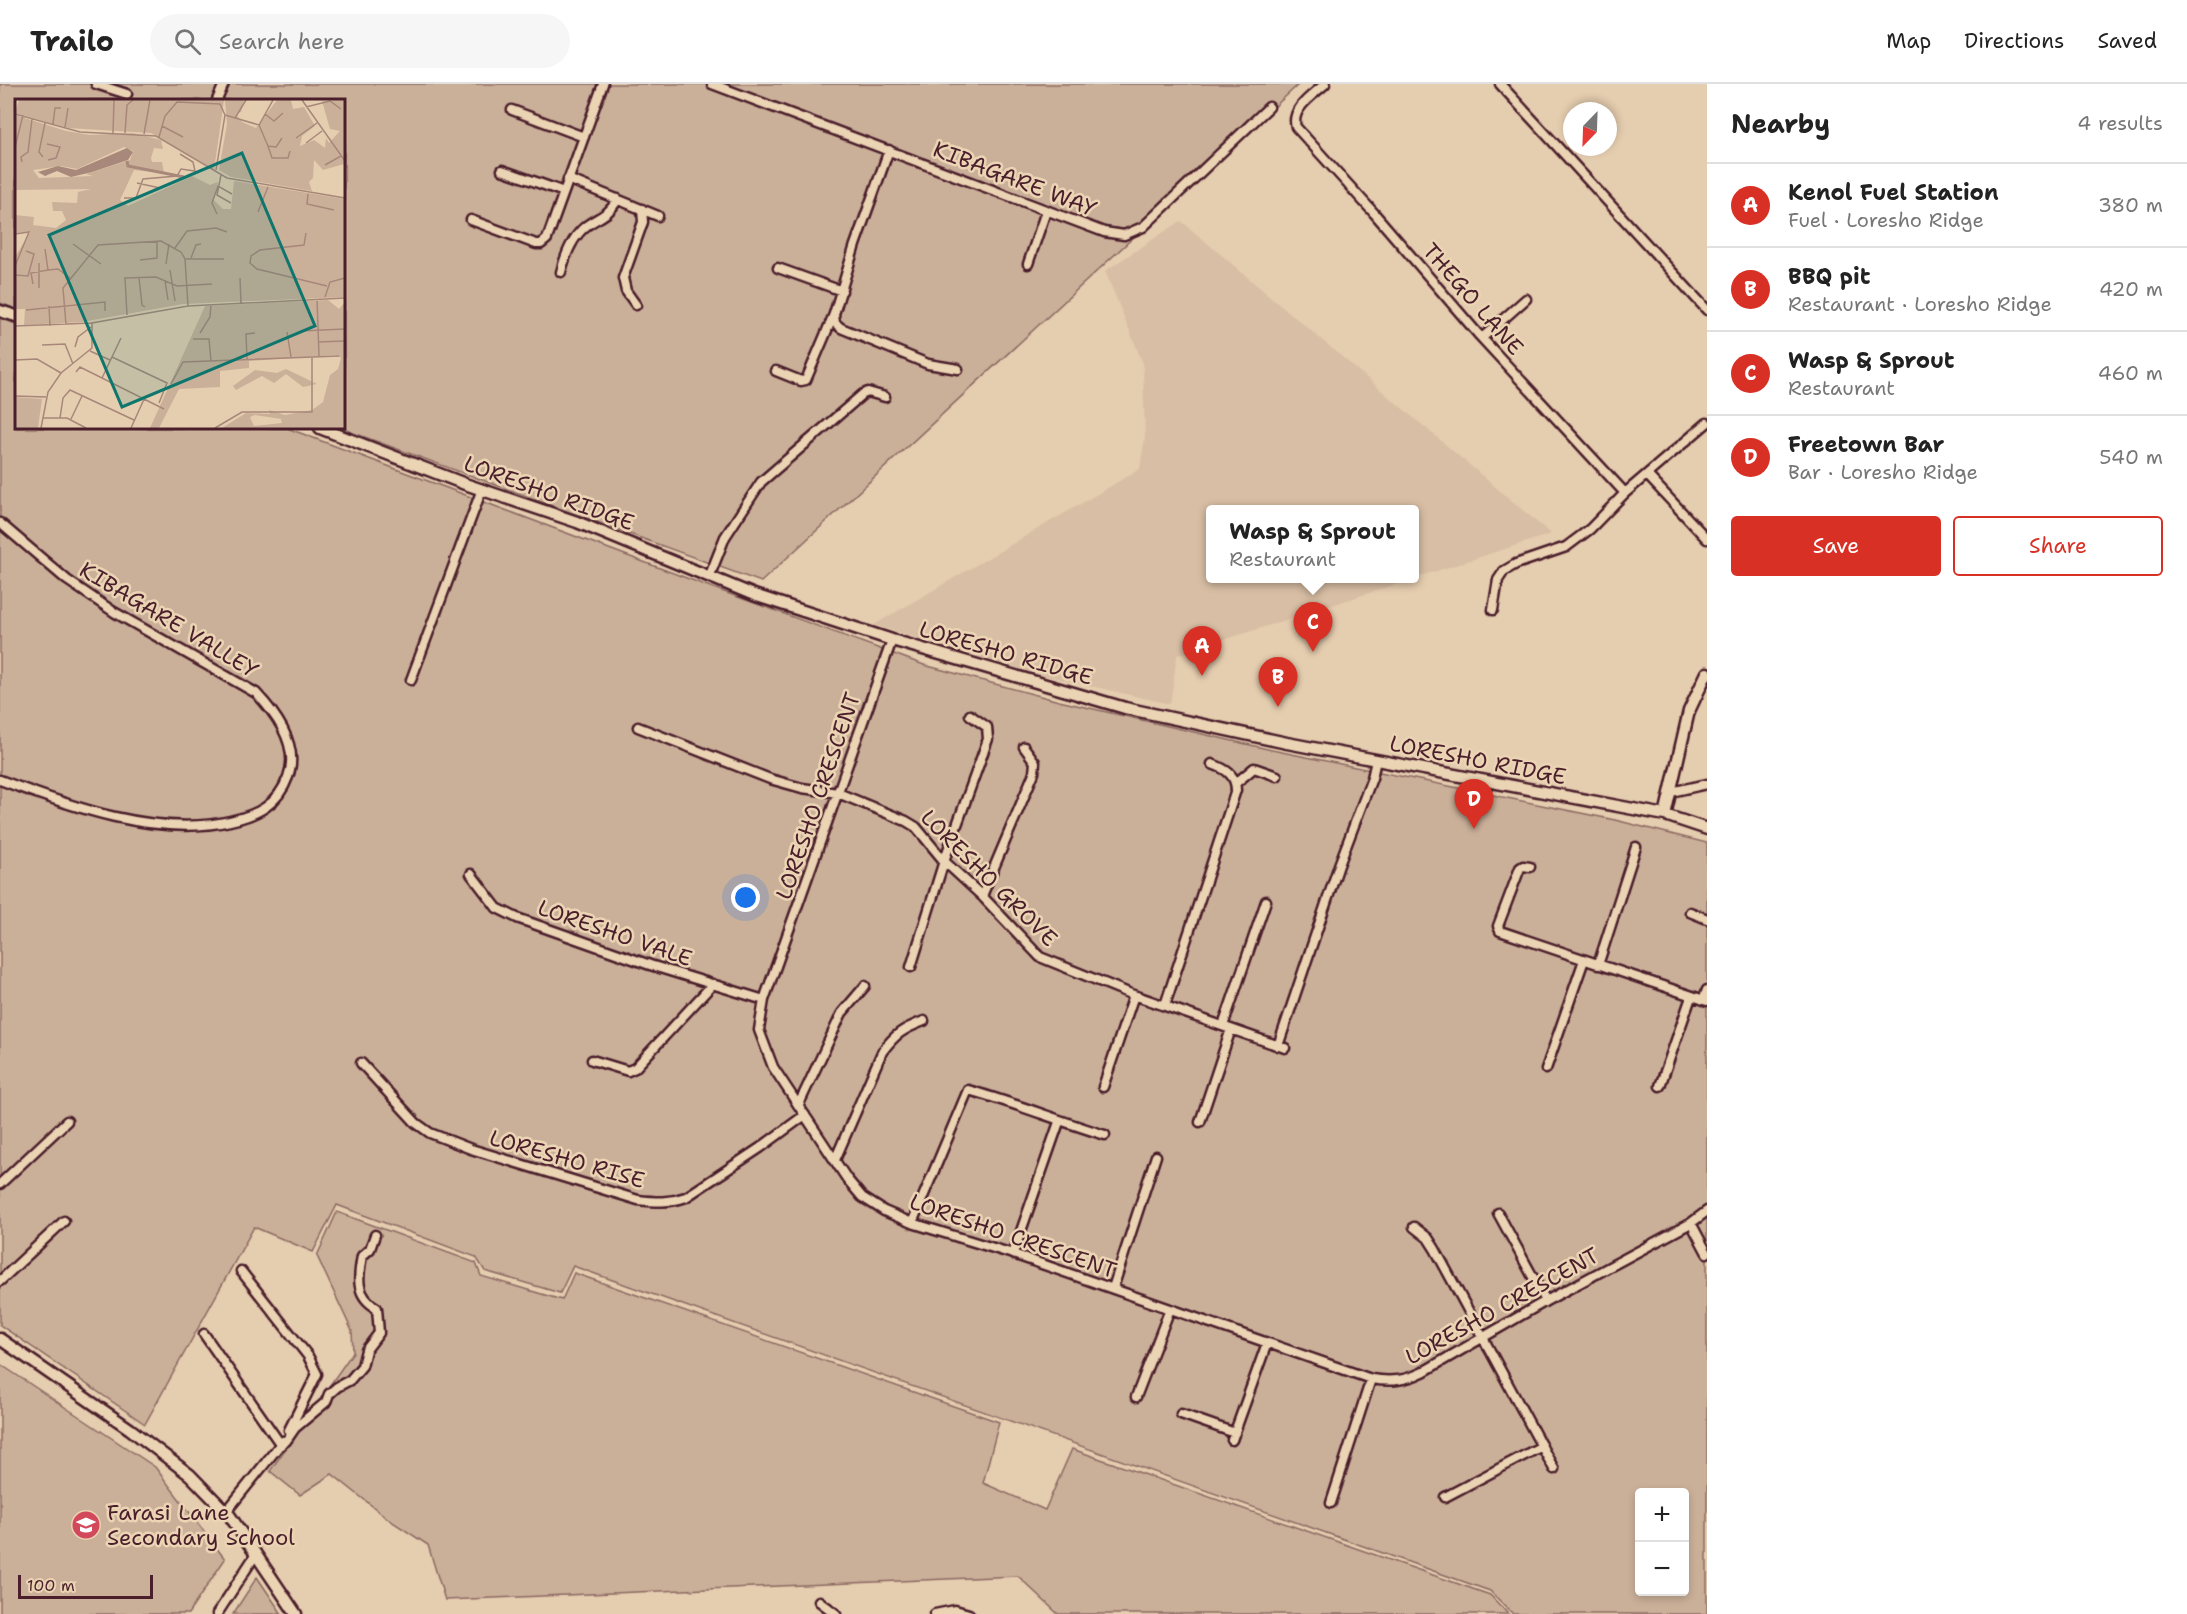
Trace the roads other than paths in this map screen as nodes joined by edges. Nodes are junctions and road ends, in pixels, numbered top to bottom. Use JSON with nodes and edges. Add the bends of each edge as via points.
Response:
{"nodes":[{"id":1,"x":96,"y":84,"type":"edge"},
{"id":2,"x":224,"y":84,"type":"edge"},
{"id":3,"x":603,"y":84,"type":"edge"},
{"id":4,"x":711,"y":84,"type":"edge"},
{"id":5,"x":1325,"y":84,"type":"edge"},
{"id":6,"x":1504,"y":86,"type":"edge"},
{"id":7,"x":127,"y":94,"type":"dead end"},
{"id":8,"x":217,"y":99,"type":"edge"},
{"id":9,"x":1269,"y":107,"type":"dead end"},
{"id":10,"x":512,"y":110,"type":"dead end"},
{"id":11,"x":584,"y":137,"type":"junction"},
{"id":12,"x":890,"y":150,"type":"junction"},
{"id":13,"x":502,"y":170,"type":"dead end"},
{"id":14,"x":568,"y":179,"type":"junction"},
{"id":15,"x":564,"y":192,"type":"junction"},
{"id":16,"x":618,"y":199,"type":"junction"},
{"id":17,"x":642,"y":209,"type":"junction"},
{"id":18,"x":1046,"y":211,"type":"junction"},
{"id":19,"x":658,"y":216,"type":"dead end"},
{"id":20,"x":471,"y":220,"type":"dead end"},
{"id":21,"x":1028,"y":264,"type":"dead end"},
{"id":22,"x":778,"y":268,"type":"dead end"},
{"id":23,"x":561,"y":272,"type":"dead end"},
{"id":24,"x":842,"y":291,"type":"junction"},
{"id":25,"x":1526,"y":299,"type":"dead end"},
{"id":26,"x":636,"y":305,"type":"dead end"},
{"id":27,"x":0,"y":310,"type":"edge"},
{"id":28,"x":1707,"y":310,"type":"edge"},
{"id":29,"x":834,"y":314,"type":"junction"},
{"id":30,"x":15,"y":316,"type":"edge"},
{"id":31,"x":1482,"y":338,"type":"junction"},
{"id":32,"x":958,"y":369,"type":"dead end"},
{"id":33,"x":776,"y":371,"type":"dead end"},
{"id":34,"x":885,"y":397,"type":"dead end"},
{"id":35,"x":1707,"y":423,"type":"edge"},
{"id":36,"x":323,"y":429,"type":"edge"},
{"id":37,"x":1648,"y":476,"type":"junction"},
{"id":38,"x":482,"y":489,"type":"junction"},
{"id":39,"x":1625,"y":493,"type":"junction"},
{"id":40,"x":0,"y":523,"type":"edge"},
{"id":41,"x":1707,"y":539,"type":"edge"},
{"id":42,"x":710,"y":575,"type":"junction"},
{"id":43,"x":1493,"y":610,"type":"dead end"},
{"id":44,"x":892,"y":640,"type":"junction"},
{"id":45,"x":1707,"y":673,"type":"edge"},
{"id":46,"x":411,"y":680,"type":"dead end"},
{"id":47,"x":970,"y":715,"type":"dead end"},
{"id":48,"x":638,"y":727,"type":"dead end"},
{"id":49,"x":1024,"y":747,"type":"dead end"},
{"id":50,"x":1376,"y":760,"type":"junction"},
{"id":51,"x":1212,"y":764,"type":"dead end"},
{"id":52,"x":1277,"y":776,"type":"dead end"},
{"id":53,"x":0,"y":780,"type":"edge"},
{"id":54,"x":1236,"y":783,"type":"junction"},
{"id":55,"x":1707,"y":784,"type":"edge"},
{"id":56,"x":1671,"y":792,"type":"junction"},
{"id":57,"x":838,"y":793,"type":"junction"},
{"id":58,"x":1665,"y":815,"type":"junction"},
{"id":59,"x":1707,"y":829,"type":"edge"},
{"id":60,"x":1636,"y":847,"type":"dead end"},
{"id":61,"x":944,"y":861,"type":"junction"},
{"id":62,"x":1530,"y":867,"type":"dead end"},
{"id":63,"x":471,"y":874,"type":"dead end"},
{"id":64,"x":982,"y":896,"type":"junction"},
{"id":65,"x":1266,"y":901,"type":"dead end"},
{"id":66,"x":1690,"y":912,"type":"dead end"},
{"id":67,"x":1707,"y":919,"type":"edge"},
{"id":68,"x":1584,"y":960,"type":"junction"},
{"id":69,"x":1598,"y":965,"type":"junction"},
{"id":70,"x":911,"y":967,"type":"dead end"},
{"id":71,"x":713,"y":984,"type":"junction"},
{"id":72,"x":865,"y":986,"type":"dead end"},
{"id":73,"x":1707,"y":990,"type":"edge"},
{"id":74,"x":1134,"y":994,"type":"junction"},
{"id":75,"x":1691,"y":998,"type":"junction"},
{"id":76,"x":764,"y":1000,"type":"junction"},
{"id":77,"x":1705,"y":1001,"type":"edge"},
{"id":78,"x":1165,"y":1005,"type":"junction"},
{"id":79,"x":924,"y":1021,"type":"dead end"},
{"id":80,"x":1227,"y":1027,"type":"junction"},
{"id":81,"x":592,"y":1060,"type":"dead end"},
{"id":82,"x":361,"y":1063,"type":"dead end"},
{"id":83,"x":1546,"y":1069,"type":"dead end"},
{"id":84,"x":1660,"y":1086,"type":"dead end"},
{"id":85,"x":1104,"y":1087,"type":"dead end"},
{"id":86,"x":799,"y":1104,"type":"junction"},
{"id":87,"x":805,"y":1115,"type":"junction"},
{"id":88,"x":67,"y":1121,"type":"dead end"},
{"id":89,"x":1059,"y":1122,"type":"junction"},
{"id":90,"x":1200,"y":1122,"type":"dead end"},
{"id":91,"x":1105,"y":1135,"type":"dead end"},
{"id":92,"x":1156,"y":1156,"type":"dead end"},
{"id":93,"x":835,"y":1160,"type":"junction"},
{"id":94,"x":0,"y":1184,"type":"edge"},
{"id":95,"x":1707,"y":1211,"type":"edge"},
{"id":96,"x":1498,"y":1213,"type":"dead end"},
{"id":97,"x":64,"y":1221,"type":"dead end"},
{"id":98,"x":912,"y":1222,"type":"junction"},
{"id":99,"x":1690,"y":1223,"type":"junction"},
{"id":100,"x":1414,"y":1227,"type":"dead end"},
{"id":101,"x":375,"y":1235,"type":"dead end"},
{"id":102,"x":1707,"y":1253,"type":"edge"},
{"id":103,"x":1013,"y":1254,"type":"junction"},
{"id":104,"x":241,"y":1270,"type":"dead end"},
{"id":105,"x":0,"y":1281,"type":"edge"},
{"id":106,"x":1113,"y":1288,"type":"junction"},
{"id":107,"x":1546,"y":1301,"type":"junction"},
{"id":108,"x":1170,"y":1309,"type":"junction"},
{"id":109,"x":204,"y":1334,"type":"dead end"},
{"id":110,"x":1484,"y":1337,"type":"junction"},
{"id":111,"x":0,"y":1339,"type":"edge"},
{"id":112,"x":1267,"y":1342,"type":"junction"},
{"id":113,"x":1371,"y":1379,"type":"junction"},
{"id":114,"x":1136,"y":1397,"type":"dead end"},
{"id":115,"x":1181,"y":1414,"type":"dead end"},
{"id":116,"x":281,"y":1445,"type":"junction"},
{"id":117,"x":1542,"y":1446,"type":"junction"},
{"id":118,"x":1554,"y":1469,"type":"dead end"},
{"id":119,"x":1445,"y":1497,"type":"dead end"},
{"id":120,"x":1331,"y":1503,"type":"dead end"},
{"id":121,"x":226,"y":1512,"type":"junction"},
{"id":122,"x":256,"y":1554,"type":"junction"},
{"id":123,"x":819,"y":1601,"type":"dead end"},
{"id":124,"x":217,"y":1614,"type":"edge"},
{"id":125,"x":296,"y":1614,"type":"edge"},
{"id":126,"x":836,"y":1614,"type":"edge"},
{"id":127,"x":934,"y":1614,"type":"edge"},
{"id":128,"x":969,"y":1614,"type":"edge"}],
"edges":[{"from":1,"to":7,"type":"street"},
{"from":2,"to":8,"type":"street"},
{"from":3,"to":11,"type":"street"},
{"from":4,"to":12,"type":"street","name":"KIBAGARE WAY"},
{"from":5,"to":31,"type":"street","name":"THEGO LANE","via":[[1298,111],[1294,118],[1296,128]]},
{"from":6,"to":28,"type":"street"},
{"from":9,"to":18,"type":"street","name":"KIBAGARE WAY","via":[[1135,232],[1104,232]]},
{"from":10,"to":11,"type":"street"},
{"from":11,"to":14,"type":"street"},
{"from":12,"to":18,"type":"street","name":"KIBAGARE WAY"},
{"from":12,"to":24,"type":"street"},
{"from":13,"to":15,"type":"street"},
{"from":14,"to":15,"type":"street"},
{"from":14,"to":16,"type":"street"},
{"from":15,"to":20,"type":"street","via":[[547,239],[541,244]]},
{"from":16,"to":17,"type":"street"},
{"from":16,"to":23,"type":"street","via":[[609,213],[584,227],[565,254]]},
{"from":17,"to":19,"type":"street"},
{"from":17,"to":26,"type":"street","via":[[643,222],[623,278]]},
{"from":18,"to":21,"type":"street"},
{"from":22,"to":24,"type":"street"},
{"from":24,"to":29,"type":"street"},
{"from":25,"to":31,"type":"street"},
{"from":27,"to":30,"type":"main road"},
{"from":29,"to":32,"type":"street","via":[[835,323],[841,328],[928,364]]},
{"from":29,"to":33,"type":"street","via":[[806,380]]},
{"from":31,"to":39,"type":"street","name":"THEGO LANE"},
{"from":34,"to":42,"type":"street","via":[[863,394],[761,482],[725,537]]},
{"from":35,"to":37,"type":"street"},
{"from":36,"to":38,"type":"main road","name":"LORESHO RIDGE"},
{"from":37,"to":39,"type":"street"},
{"from":37,"to":41,"type":"street"},
{"from":38,"to":42,"type":"main road","name":"LORESHO RIDGE"},
{"from":38,"to":46,"type":"street"},
{"from":39,"to":43,"type":"street","via":[[1566,547],[1504,571],[1498,580]]},
{"from":40,"to":53,"type":"street","name":"KIBAGARE VALLEY","via":[[76,587],[256,693],[281,724],[290,759],[290,773],[270,806],[256,814],[203,826],[167,826],[126,819]]},
{"from":42,"to":44,"type":"main road","name":"LORESHO RIDGE","via":[[754,595]]},
{"from":44,"to":50,"type":"main road","name":"LORESHO RIDGE","via":[[1125,708]]},
{"from":44,"to":57,"type":"street","name":"LORESHO CRESCENT"},
{"from":45,"to":56,"type":"main road","via":[[1689,711]]},
{"from":47,"to":61,"type":"street","via":[[987,727],[988,739]]},
{"from":48,"to":57,"type":"street","name":"LORESHO GROVE","via":[[770,779]]},
{"from":49,"to":64,"type":"street","via":[[1035,762],[1034,773]]},
{"from":50,"to":58,"type":"main road","name":"LORESHO RIDGE"},
{"from":50,"to":80,"type":"street","name":"LORESHO GROVE","via":[[1282,1047]]},
{"from":51,"to":54,"type":"street","via":[[1229,772]]},
{"from":52,"to":54,"type":"street","via":[[1254,768]]},
{"from":54,"to":78,"type":"street","via":[[1223,835]]},
{"from":55,"to":56,"type":"street"},
{"from":56,"to":58,"type":"main road"},
{"from":57,"to":61,"type":"street","name":"LORESHO GROVE","via":[[916,827]]},
{"from":57,"to":76,"type":"street","name":"LORESHO CRESCENT"},
{"from":58,"to":59,"type":"main road","name":"LORESHO RIDGE"},
{"from":60,"to":69,"type":"street"},
{"from":61,"to":64,"type":"street","name":"LORESHO GROVE"},
{"from":61,"to":70,"type":"street"},
{"from":62,"to":68,"type":"street","via":[[1520,868],[1498,926],[1500,931]]},
{"from":63,"to":71,"type":"street","name":"LORESHO VALE","via":[[504,913]]},
{"from":64,"to":74,"type":"street","name":"LORESHO GROVE","via":[[1040,957]]},
{"from":65,"to":80,"type":"street"},
{"from":66,"to":67,"type":"street"},
{"from":68,"to":69,"type":"street"},
{"from":68,"to":83,"type":"street"},
{"from":69,"to":75,"type":"street"},
{"from":71,"to":76,"type":"street","name":"LORESHO VALE"},
{"from":71,"to":81,"type":"street","via":[[635,1068],[628,1071]]},
{"from":72,"to":86,"type":"street","via":[[842,1013]]},
{"from":73,"to":77,"type":"street"},
{"from":74,"to":78,"type":"street","name":"LORESHO GROVE"},
{"from":74,"to":85,"type":"street"},
{"from":75,"to":77,"type":"street"},
{"from":75,"to":84,"type":"street"},
{"from":76,"to":86,"type":"street","name":"LORESHO CRESCENT","via":[[759,1030],[762,1043]]},
{"from":78,"to":80,"type":"street","name":"LORESHO GROVE"},
{"from":79,"to":93,"type":"street","via":[[892,1037],[882,1052]]},
{"from":80,"to":90,"type":"street"},
{"from":82,"to":87,"type":"street","name":"LORESHO RISE","via":[[416,1124],[430,1133],[471,1149],[659,1203],[686,1197]]},
{"from":86,"to":87,"type":"street","name":"LORESHO CRESCENT"},
{"from":87,"to":93,"type":"street","name":"LORESHO CRESCENT"},
{"from":88,"to":94,"type":"street"},
{"from":89,"to":91,"type":"street"},
{"from":89,"to":98,"type":"street","via":[[968,1090]]},
{"from":89,"to":103,"type":"street"},
{"from":92,"to":106,"type":"street"},
{"from":93,"to":98,"type":"street","name":"LORESHO CRESCENT","via":[[862,1197]]},
{"from":95,"to":99,"type":"street","name":"LORESHO CRESCENT"},
{"from":96,"to":107,"type":"street"},
{"from":97,"to":105,"type":"street"},
{"from":98,"to":103,"type":"street","name":"LORESHO CRESCENT"},
{"from":99,"to":102,"type":"street"},
{"from":99,"to":107,"type":"street","name":"LORESHO CRESCENT"},
{"from":100,"to":110,"type":"street","via":[[1428,1238]]},
{"from":101,"to":116,"type":"street","via":[[370,1249],[362,1256],[358,1279],[359,1289],[377,1308],[379,1333],[350,1380],[329,1394],[326,1402]]},
{"from":103,"to":106,"type":"street","name":"LORESHO CRESCENT"},
{"from":104,"to":116,"type":"street","via":[[308,1356],[317,1374]]},
{"from":106,"to":108,"type":"street","name":"LORESHO CRESCENT"},
{"from":107,"to":110,"type":"street","name":"LORESHO CRESCENT"},
{"from":108,"to":112,"type":"street","name":"LORESHO CRESCENT"},
{"from":108,"to":114,"type":"street"},
{"from":109,"to":116,"type":"street"},
{"from":110,"to":113,"type":"street","name":"LORESHO CRESCENT","via":[[1411,1378]]},
{"from":110,"to":117,"type":"street"},
{"from":111,"to":121,"type":"main road","via":[[190,1475]]},
{"from":112,"to":113,"type":"street","name":"LORESHO CRESCENT"},
{"from":112,"to":115,"type":"street","via":[[1233,1436]]},
{"from":113,"to":120,"type":"street"},
{"from":116,"to":121,"type":"street"},
{"from":117,"to":118,"type":"street"},
{"from":117,"to":119,"type":"street"},
{"from":121,"to":122,"type":"main road"},
{"from":122,"to":124,"type":"street"},
{"from":122,"to":125,"type":"main road"},
{"from":123,"to":126,"type":"street"},
{"from":127,"to":128,"type":"street","via":[[955,1610]]}]}
